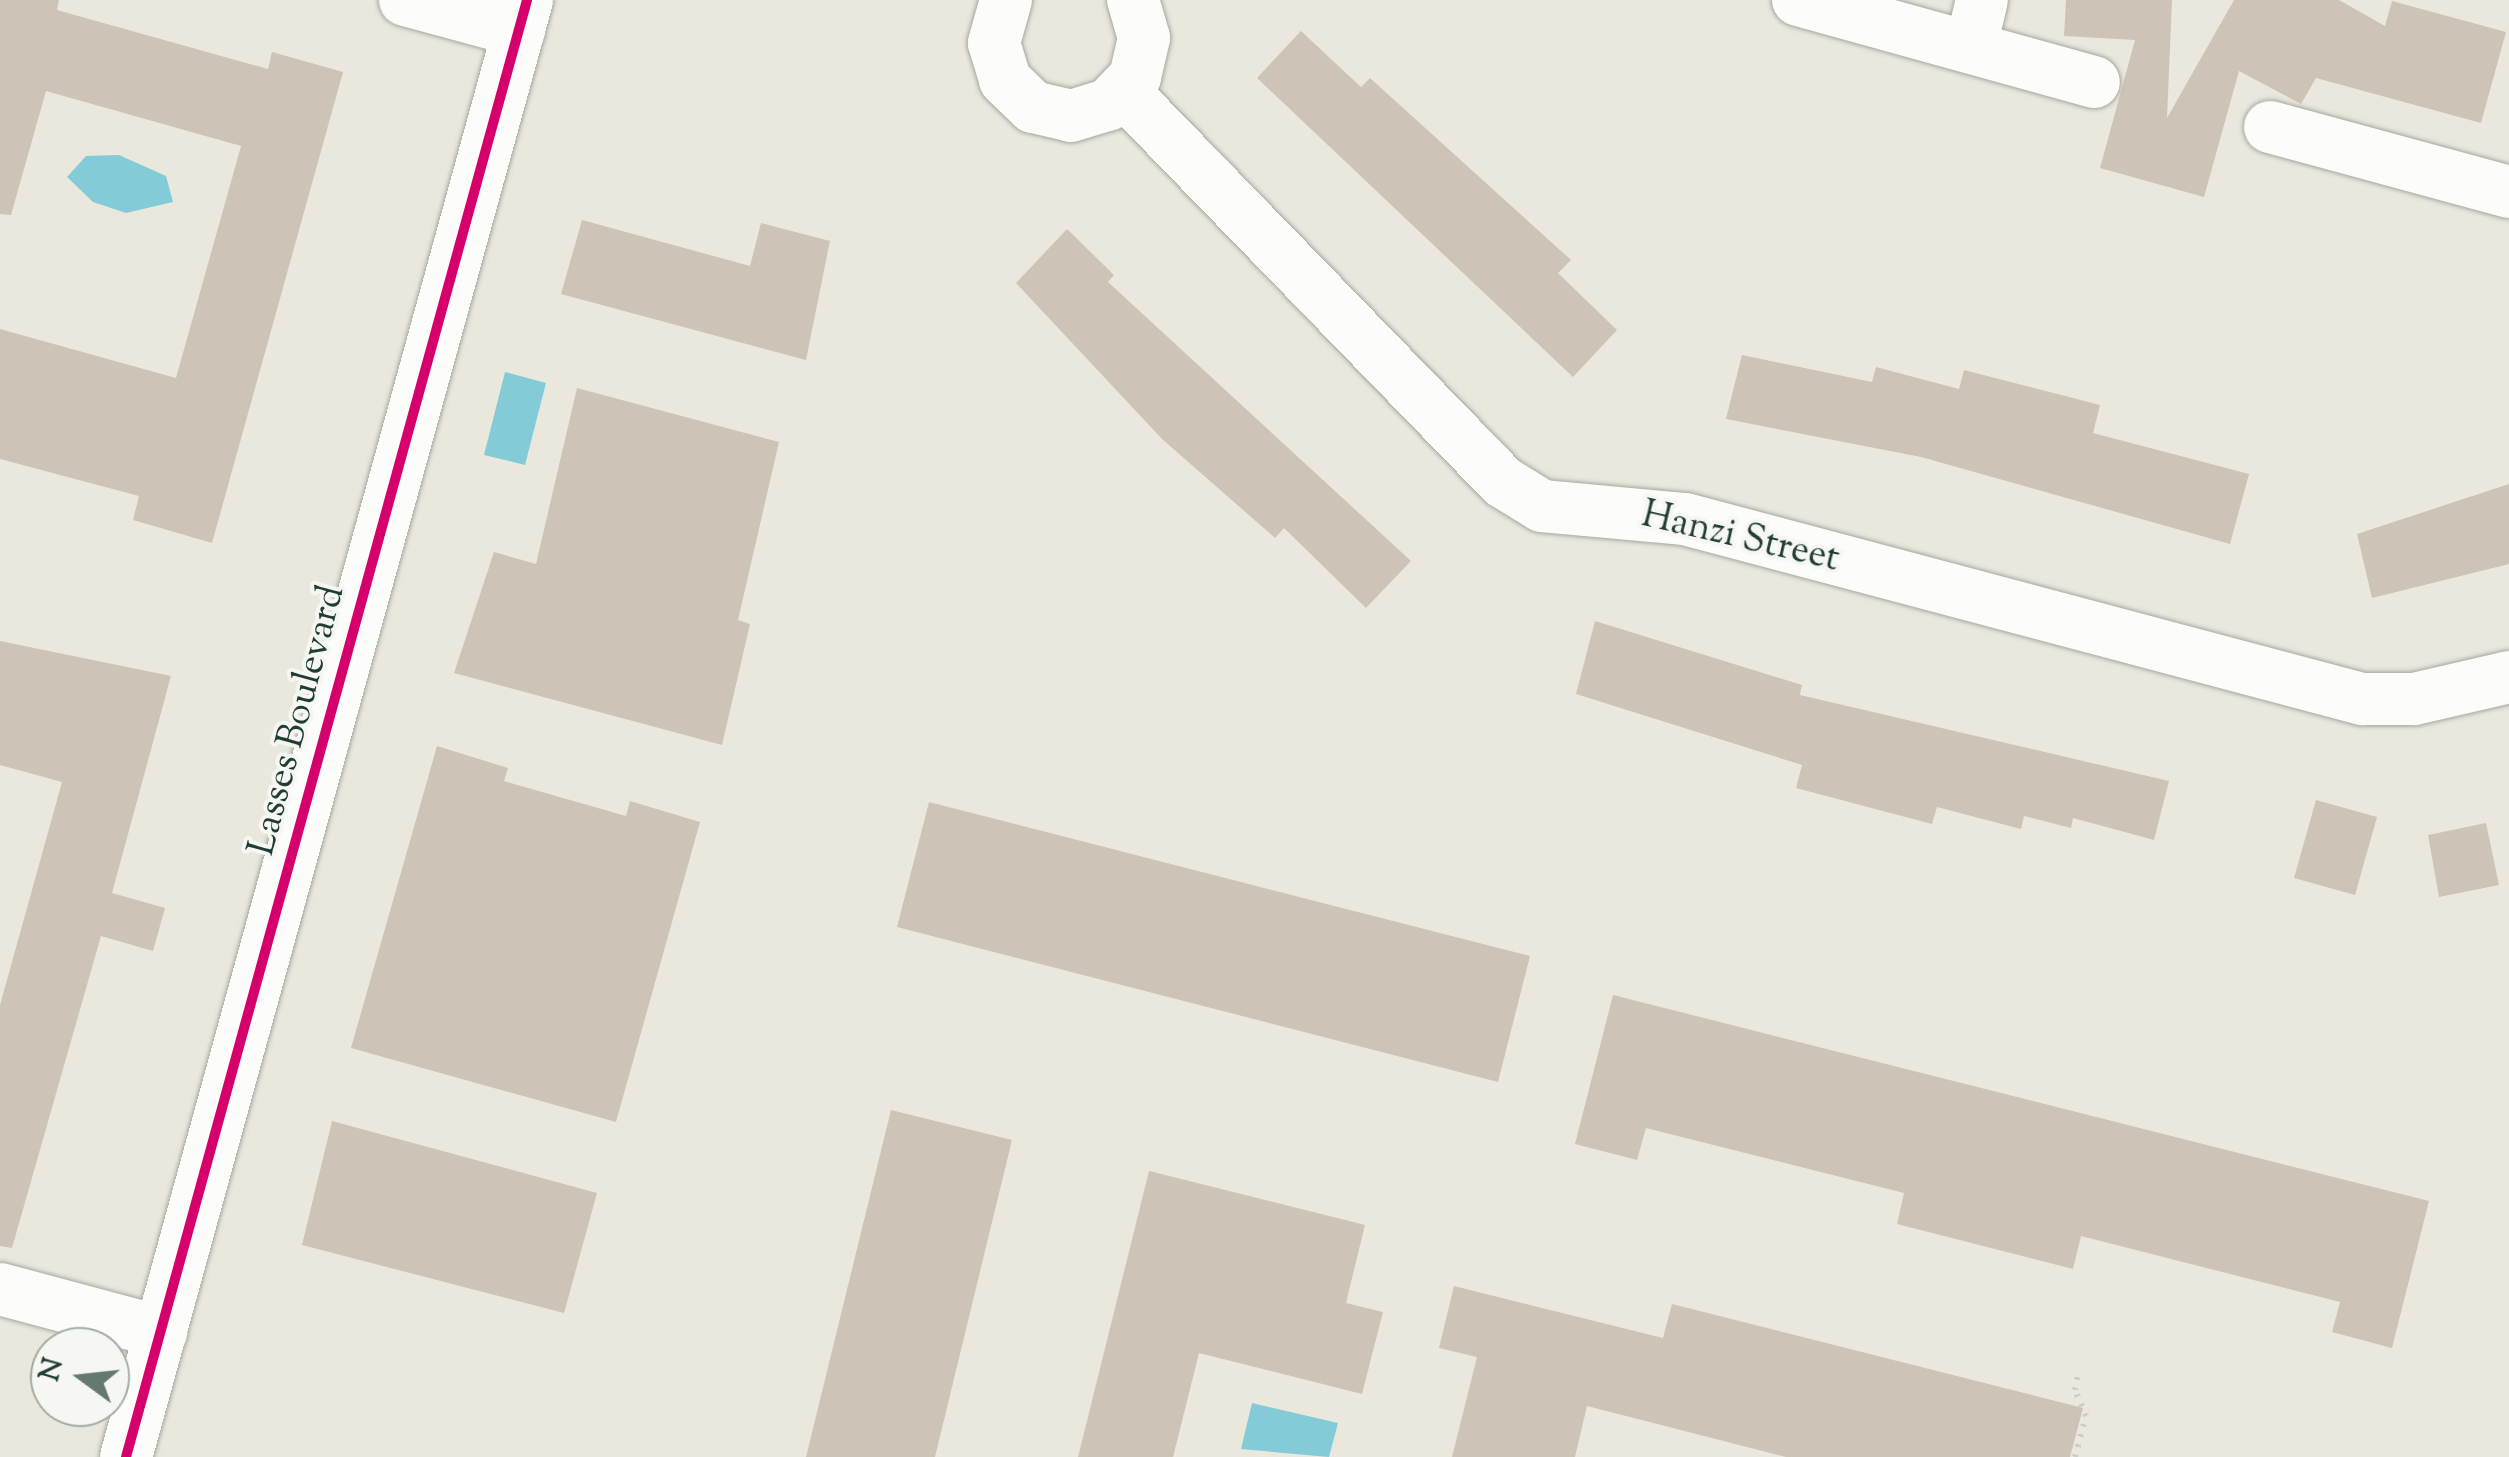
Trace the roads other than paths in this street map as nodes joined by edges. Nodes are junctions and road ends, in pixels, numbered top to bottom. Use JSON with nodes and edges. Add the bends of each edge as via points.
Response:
{"nodes":[{"id":1,"x":405,"y":0,"type":"edge"},
{"id":2,"x":1006,"y":0,"type":"edge"},
{"id":3,"x":1133,"y":0,"type":"edge"},
{"id":4,"x":1798,"y":0,"type":"edge"},
{"id":5,"x":523,"y":16,"type":"edge"},
{"id":6,"x":1976,"y":23,"type":"edge"},
{"id":7,"x":2094,"y":82,"type":"dead end"},
{"id":8,"x":1124,"y":92,"type":"junction"},
{"id":9,"x":2270,"y":127,"type":"dead end"},
{"id":10,"x":2509,"y":192,"type":"edge"},
{"id":11,"x":2509,"y":677,"type":"edge"},
{"id":12,"x":0,"y":1289,"type":"edge"},
{"id":13,"x":161,"y":1332,"type":"junction"},
{"id":14,"x":126,"y":1457,"type":"edge"}],
"edges":[{"from":1,"to":5,"type":"street"},
{"from":2,"to":8,"type":"street","via":[[994,43],[1017,96],[1071,116]]},
{"from":3,"to":8,"type":"street","via":[[1144,38]]},
{"from":4,"to":6,"type":"street"},
{"from":5,"to":13,"type":"street","name":"Lasses Boulevard"},
{"from":6,"to":7,"type":"street"},
{"from":8,"to":11,"type":"street","name":"Hanzi Street","via":[[1503,482],[1542,506],[1685,519],[2362,699],[2414,699]]},
{"from":9,"to":10,"type":"street"},
{"from":12,"to":13,"type":"street"},
{"from":13,"to":14,"type":"street","name":"Lasses Boulevard"}]}
